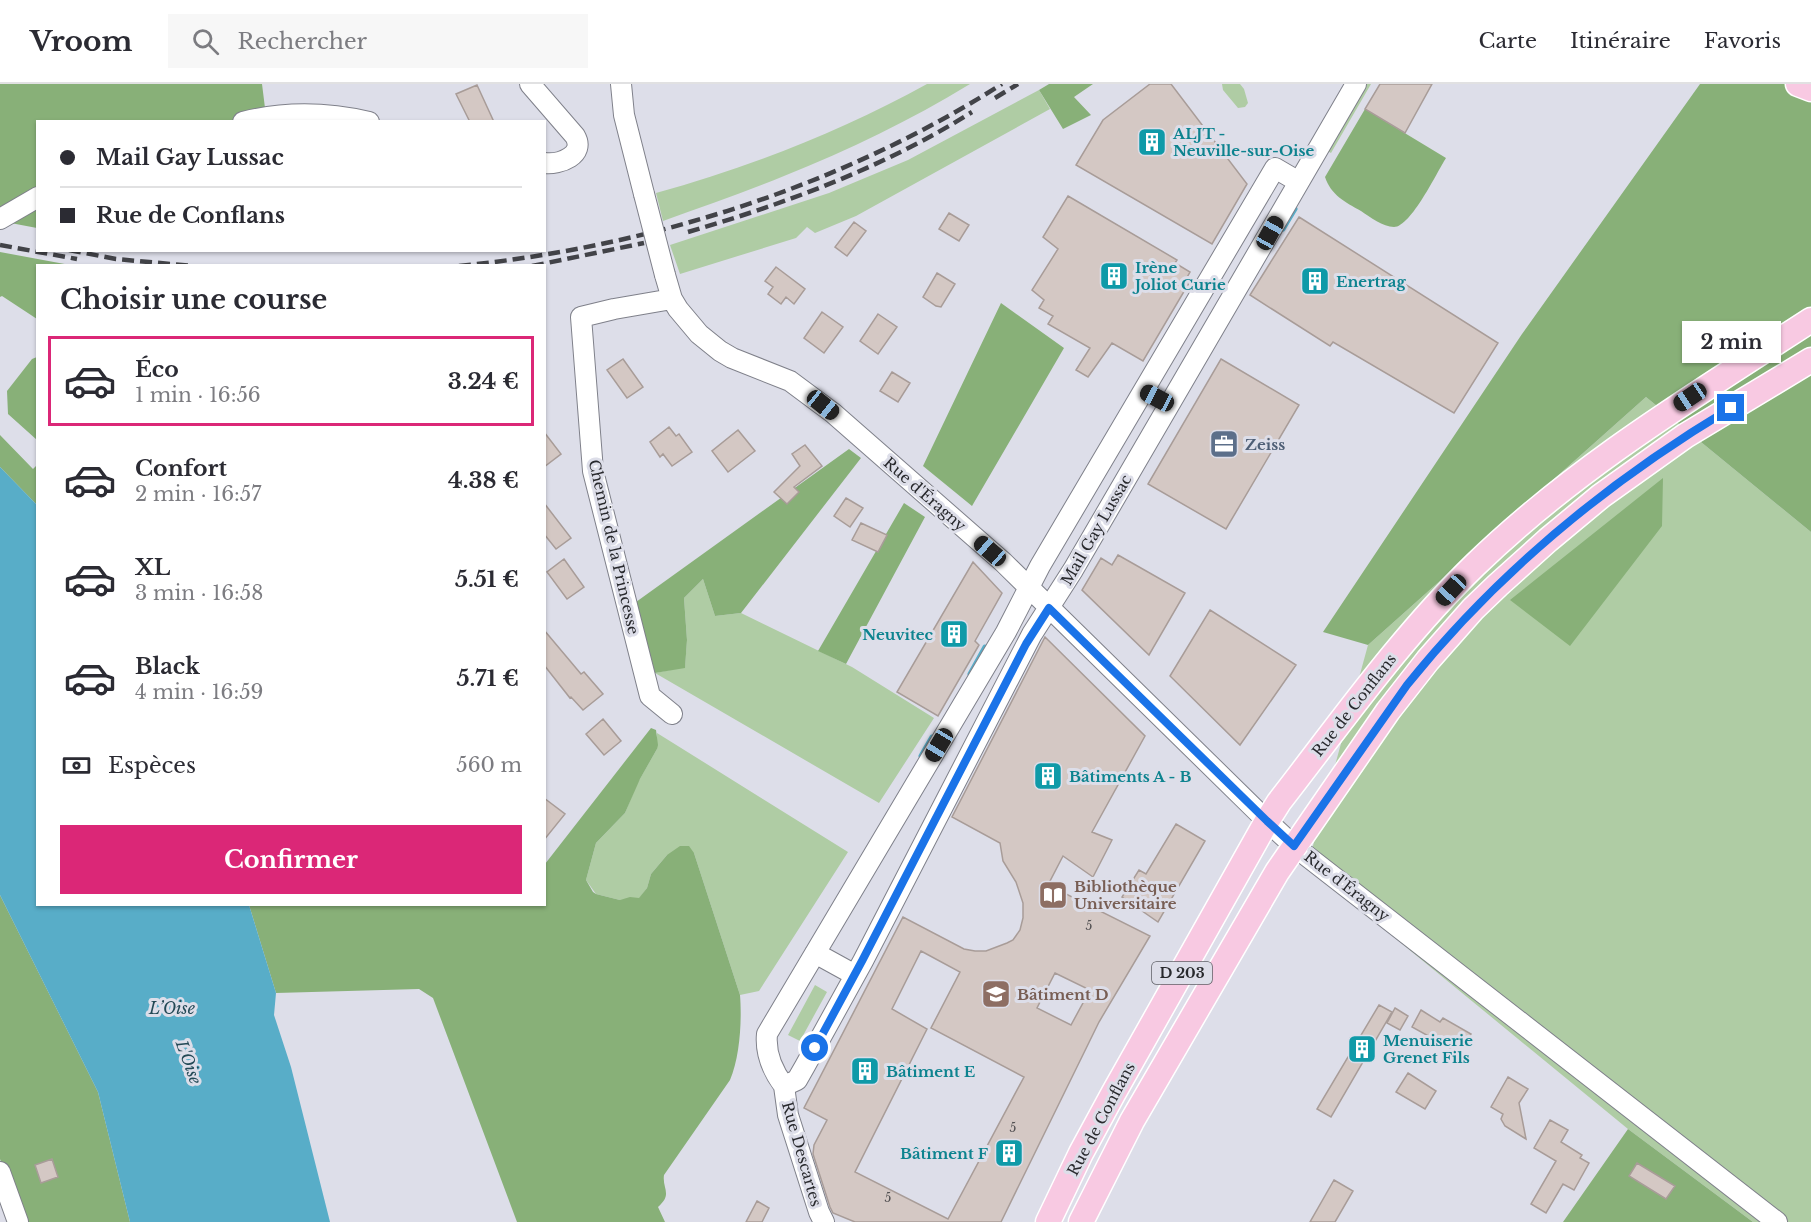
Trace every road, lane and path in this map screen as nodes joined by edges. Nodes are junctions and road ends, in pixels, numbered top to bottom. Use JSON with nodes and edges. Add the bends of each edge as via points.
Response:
{"nodes":[{"id":1,"x":530,"y":84,"type":"edge"},
{"id":2,"x":610,"y":84,"type":"edge"},
{"id":3,"x":621,"y":84,"type":"edge"},
{"id":4,"x":1356,"y":84,"type":"edge"},
{"id":5,"x":1798,"y":84,"type":"edge"},
{"id":6,"x":1811,"y":89,"type":"edge"},
{"id":7,"x":624,"y":115,"type":"junction"},
{"id":8,"x":253,"y":120,"type":"edge"},
{"id":9,"x":355,"y":120,"type":"edge"},
{"id":10,"x":546,"y":163,"type":"edge"},
{"id":11,"x":1299,"y":182,"type":"junction"},
{"id":12,"x":36,"y":198,"type":"edge"},
{"id":13,"x":0,"y":219,"type":"edge"},
{"id":14,"x":1216,"y":267,"type":"junction"},
{"id":15,"x":1242,"y":281,"type":"junction"},
{"id":16,"x":672,"y":299,"type":"junction"},
{"id":17,"x":1811,"y":320,"type":"edge"},
{"id":18,"x":1811,"y":360,"type":"edge"},
{"id":19,"x":1144,"y":391,"type":"junction"},
{"id":20,"x":1169,"y":404,"type":"junction"},
{"id":21,"x":1029,"y":589,"type":"junction"},
{"id":22,"x":1049,"y":608,"type":"junction"},
{"id":23,"x":672,"y":714,"type":"dead end"},
{"id":24,"x":1267,"y":821,"type":"junction"},
{"id":25,"x":1294,"y":846,"type":"junction"},
{"id":26,"x":815,"y":953,"type":"junction"},
{"id":27,"x":855,"y":975,"type":"junction"},
{"id":28,"x":784,"y":1086,"type":"junction"},
{"id":29,"x":0,"y":1172,"type":"edge"},
{"id":30,"x":18,"y":1222,"type":"edge"},
{"id":31,"x":824,"y":1222,"type":"edge"},
{"id":32,"x":1048,"y":1222,"type":"edge"},
{"id":33,"x":1081,"y":1222,"type":"edge"},
{"id":34,"x":1776,"y":1222,"type":"edge"}],
"edges":[{"from":1,"to":10,"type":"street","via":[[578,144],[569,158]]},
{"from":2,"to":7,"type":"street"},
{"from":3,"to":7,"type":"street","name":"Rue d'Éragny"},
{"from":4,"to":11,"type":"street","name":"Mail Gay Lussac"},
{"from":5,"to":6,"type":"main road"},
{"from":7,"to":16,"type":"street","name":"Rue d'Éragny","bridge":true},
{"from":8,"to":9,"type":"street","via":[[305,113]]},
{"from":11,"to":14,"type":"street","name":"Mail Gay Lussac","via":[[1275,168]]},
{"from":11,"to":15,"type":"street","name":"Mail Gay Lussac"},
{"from":12,"to":13,"type":"street"},
{"from":14,"to":15,"type":"street"},
{"from":14,"to":19,"type":"street","name":"Mail Gay Lussac"},
{"from":15,"to":20,"type":"street","name":"Mail Gay Lussac"},
{"from":16,"to":21,"type":"street","name":"Rue d'Éragny","via":[[699,334],[720,351],[790,381],[833,413]]},
{"from":16,"to":23,"type":"street","name":"Chemin de la Princesse","via":[[581,317],[593,471],[650,696]]},
{"from":17,"to":24,"type":"main road","name":"Rue de Conflans","number":"D 203","via":[[1635,434],[1559,490],[1501,541],[1397,649]]},
{"from":18,"to":25,"type":"main road","name":"Rue de Conflans","number":"D 203","via":[[1655,456],[1575,517],[1498,585],[1407,685]]},
{"from":19,"to":20,"type":"street"},
{"from":19,"to":21,"type":"street","name":"Mail Gay Lussac"},
{"from":20,"to":22,"type":"street","name":"Mail Gay Lussac"},
{"from":21,"to":22,"type":"street","name":"Rue d'Éragny"},
{"from":21,"to":26,"type":"street","name":"Mail Gay Lussac"},
{"from":22,"to":24,"type":"street","name":"Rue d'Éragny"},
{"from":22,"to":27,"type":"street","name":"Mail Gay Lussac","via":[[1026,644]]},
{"from":24,"to":25,"type":"street","name":"Rue d'Éragny"},
{"from":24,"to":32,"type":"main road","name":"Rue de Conflans","number":"D 203","via":[[1107,1104]]},
{"from":25,"to":33,"type":"main road","name":"Rue de Conflans","number":"D 203","via":[[1132,1121]]},
{"from":25,"to":34,"type":"street","name":"Rue d'Éragny"},
{"from":26,"to":27,"type":"street"},
{"from":26,"to":28,"type":"street","name":"Mail Gay Lussac","via":[[767,1034],[766,1048],[774,1073]]},
{"from":27,"to":28,"type":"street","name":"Mail Gay Lussac","via":[[797,1080]]},
{"from":28,"to":31,"type":"street","name":"Rue Descartes","via":[[788,1115]]},
{"from":29,"to":30,"type":"street"}]}
